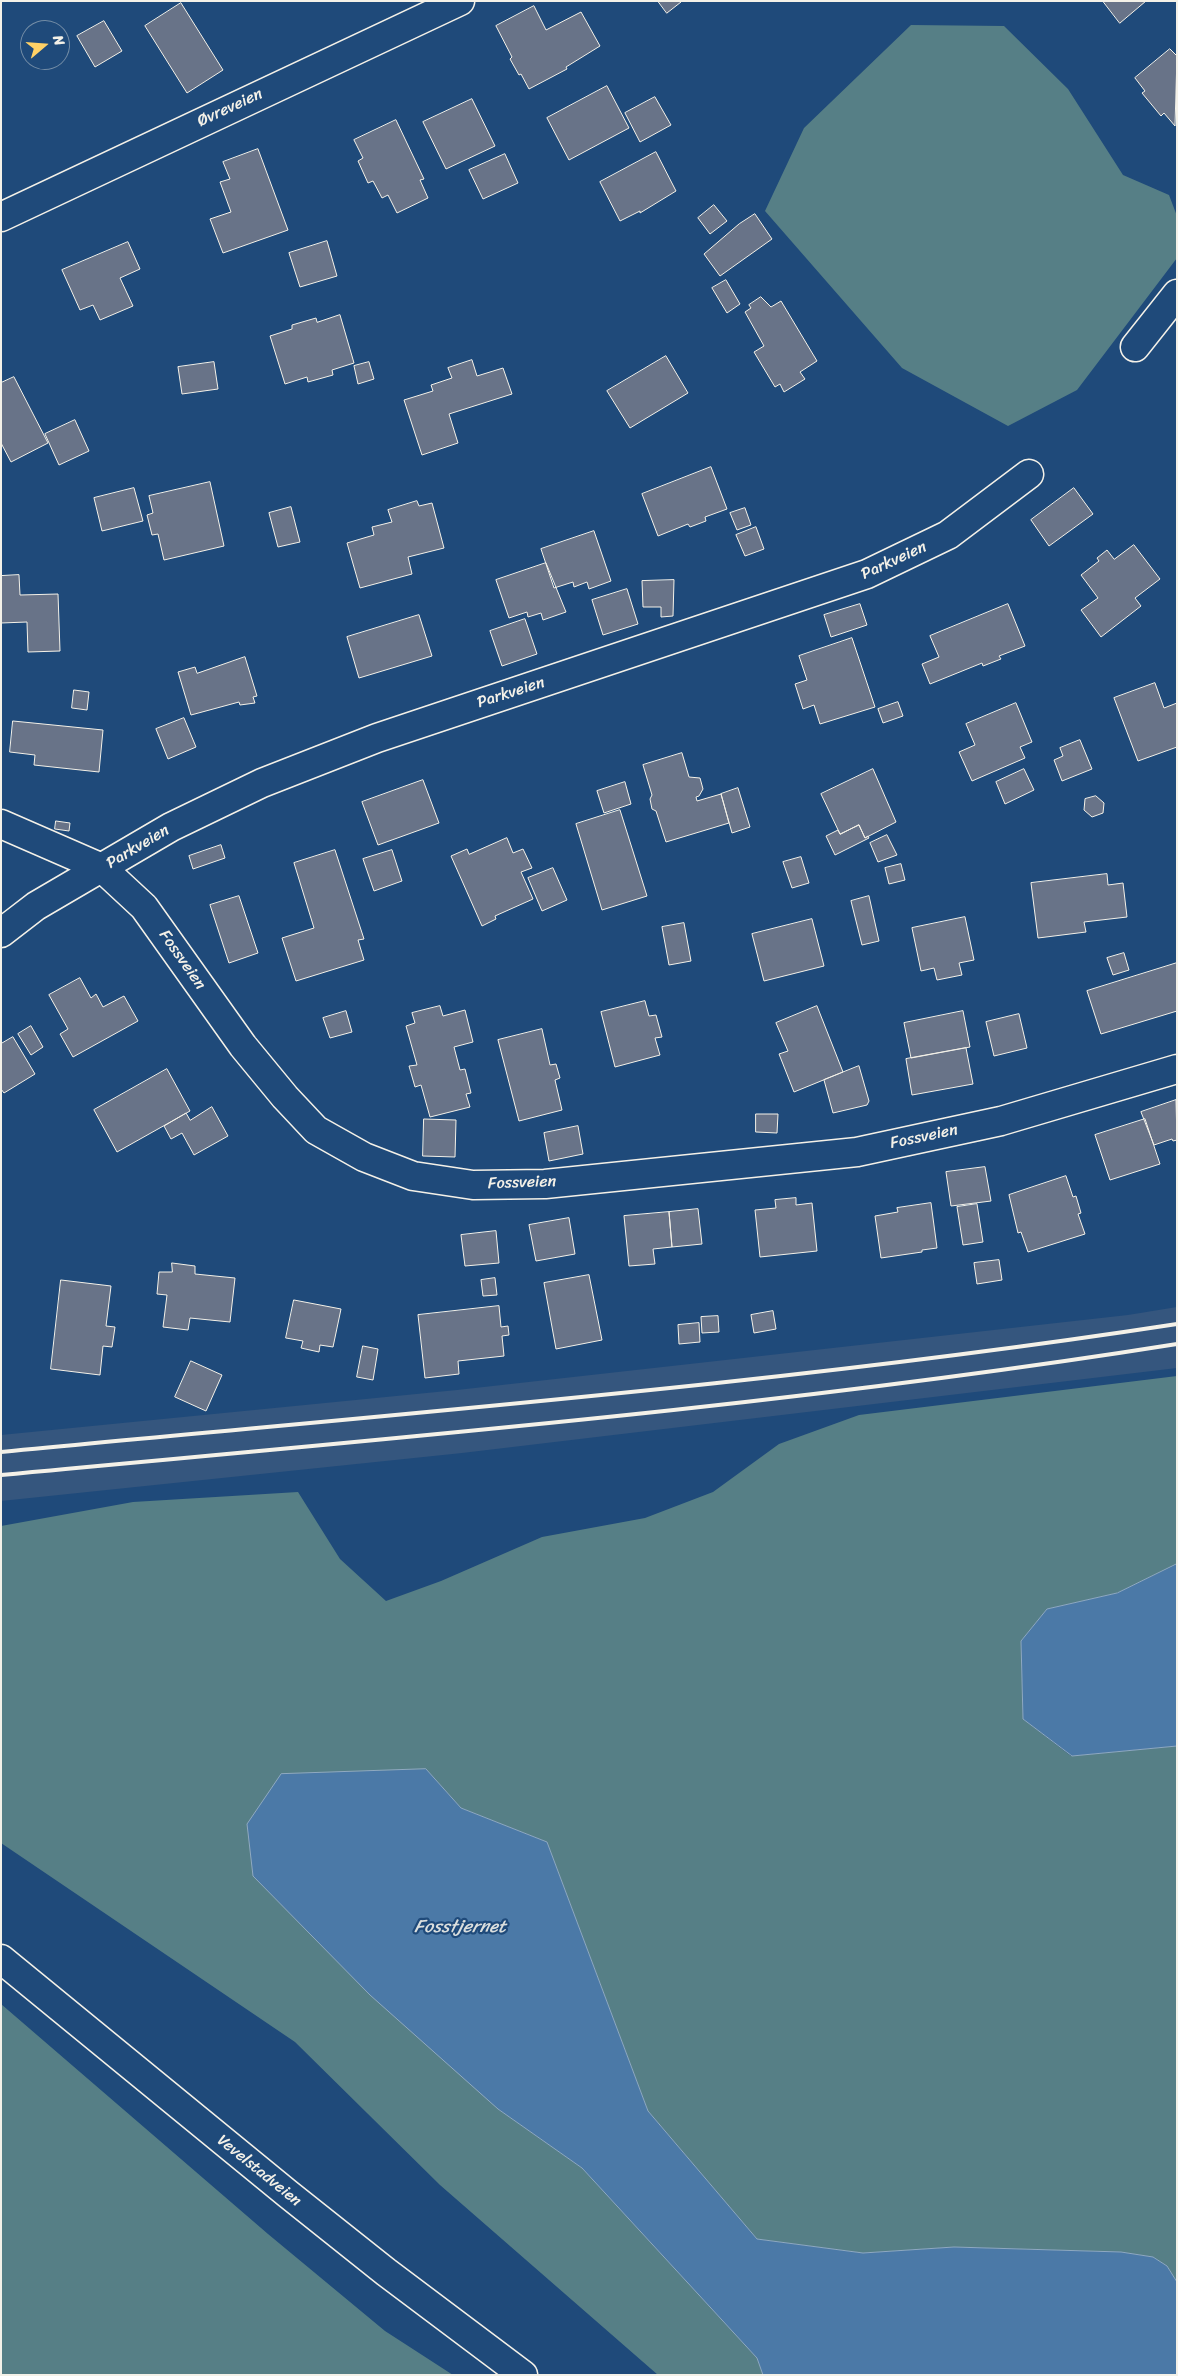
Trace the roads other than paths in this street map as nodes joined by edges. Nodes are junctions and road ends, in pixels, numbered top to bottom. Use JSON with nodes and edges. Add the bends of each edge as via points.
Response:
{"nodes":[{"id":1,"x":460,"y":1,"type":"edge"},
{"id":2,"x":1,"y":217,"type":"edge"},
{"id":3,"x":1177,"y":294,"type":"edge"},
{"id":4,"x":1135,"y":347,"type":"dead end"},
{"id":5,"x":1029,"y":474,"type":"dead end"},
{"id":6,"x":1,"y":824,"type":"edge"},
{"id":7,"x":102,"y":868,"type":"junction"},
{"id":8,"x":1,"y":933,"type":"edge"},
{"id":9,"x":1177,"y":1069,"type":"edge"},
{"id":10,"x":1,"y":1959,"type":"edge"},
{"id":11,"x":523,"y":2375,"type":"edge"}],
"edges":[{"from":1,"to":2,"type":"street","name":"Øvreveien"},
{"from":3,"to":4,"type":"street"},
{"from":5,"to":7,"type":"street","name":"Parkveien","via":[[948,535],[868,574],[368,741],[262,783],[171,828]]},
{"from":6,"to":7,"type":"street","name":"Fossveien"},
{"from":7,"to":8,"type":"street","name":"Parkveien","via":[[36,906]]},
{"from":7,"to":9,"type":"street","name":"Fossveien","via":[[144,907],[243,1046],[316,1130],[364,1157],[413,1176],[473,1185],[545,1184],[857,1152],[1001,1121]]},
{"from":10,"to":11,"type":"street","name":"Vevelstadveien","via":[[288,2194]]}]}
